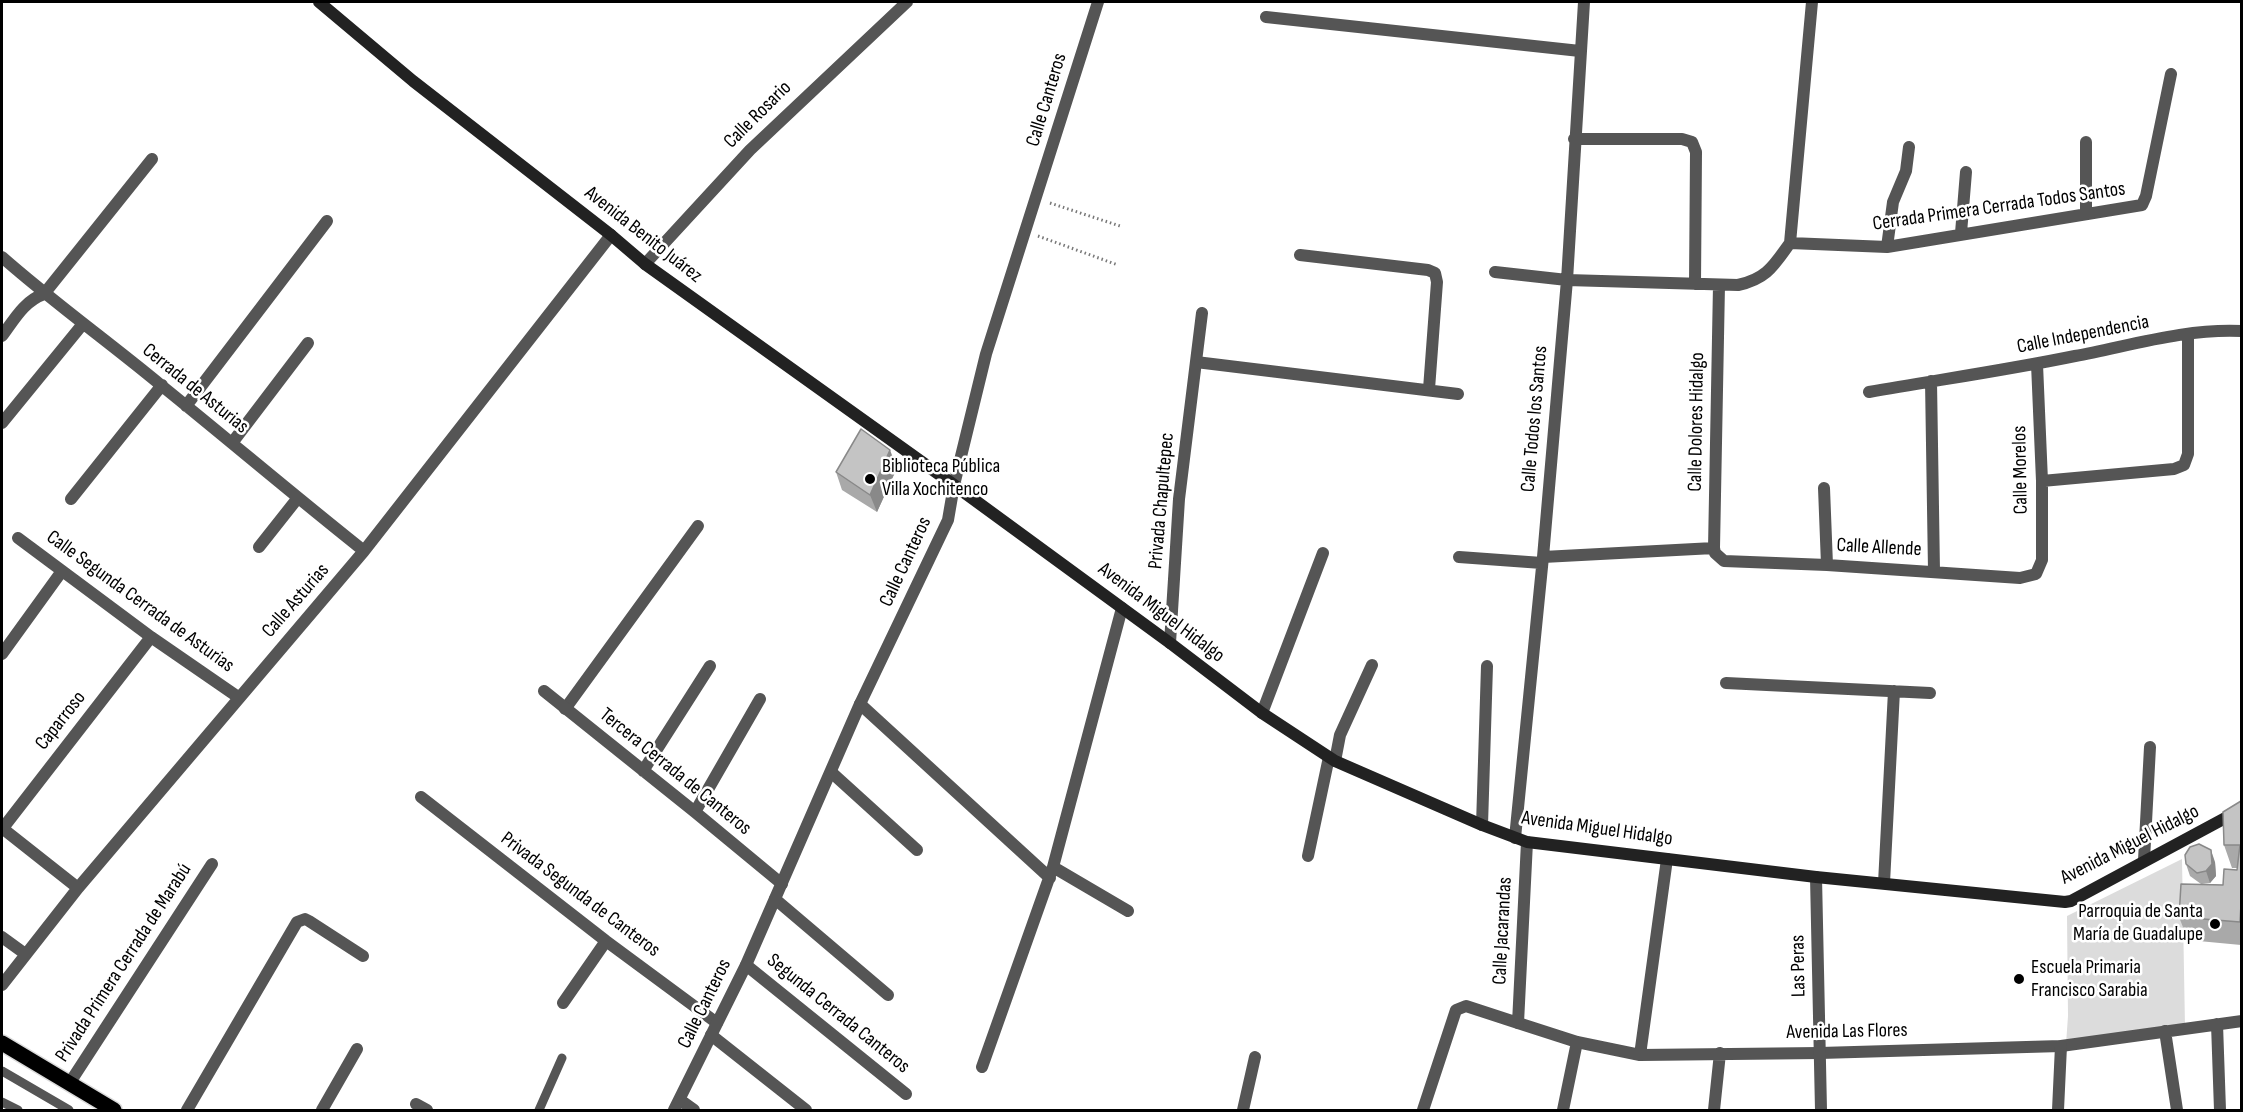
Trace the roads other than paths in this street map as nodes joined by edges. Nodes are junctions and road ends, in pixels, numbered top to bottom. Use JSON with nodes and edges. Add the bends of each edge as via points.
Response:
{"nodes":[{"id":1,"x":319,"y":2,"type":"edge"},
{"id":2,"x":907,"y":2,"type":"edge"},
{"id":3,"x":1098,"y":2,"type":"edge"},
{"id":4,"x":1584,"y":2,"type":"edge"},
{"id":5,"x":1812,"y":2,"type":"edge"},
{"id":6,"x":1266,"y":17,"type":"dead end"},
{"id":7,"x":1580,"y":51,"type":"junction"},
{"id":8,"x":2171,"y":74,"type":"dead end"},
{"id":9,"x":1574,"y":139,"type":"junction"},
{"id":10,"x":2086,"y":142,"type":"dead end"},
{"id":11,"x":1909,"y":147,"type":"dead end"},
{"id":12,"x":152,"y":159,"type":"dead end"},
{"id":13,"x":1966,"y":172,"type":"dead end"},
{"id":14,"x":2086,"y":214,"type":"junction"},
{"id":15,"x":327,"y":221,"type":"dead end"},
{"id":16,"x":1961,"y":233,"type":"junction"},
{"id":17,"x":611,"y":235,"type":"junction"},
{"id":18,"x":1790,"y":243,"type":"junction"},
{"id":19,"x":1887,"y":247,"type":"junction"},
{"id":20,"x":1300,"y":255,"type":"dead end"},
{"id":21,"x":2,"y":257,"type":"edge"},
{"id":22,"x":645,"y":264,"type":"junction"},
{"id":23,"x":1495,"y":272,"type":"dead end"},
{"id":24,"x":1567,"y":280,"type":"junction"},
{"id":25,"x":1695,"y":284,"type":"junction"},
{"id":26,"x":1719,"y":285,"type":"junction"},
{"id":27,"x":44,"y":294,"type":"junction"},
{"id":28,"x":1202,"y":313,"type":"dead end"},
{"id":29,"x":82,"y":325,"type":"junction"},
{"id":30,"x":2241,"y":331,"type":"edge"},
{"id":31,"x":2188,"y":334,"type":"junction"},
{"id":32,"x":2,"y":336,"type":"edge"},
{"id":33,"x":308,"y":342,"type":"dead end"},
{"id":34,"x":1196,"y":362,"type":"junction"},
{"id":35,"x":2037,"y":364,"type":"junction"},
{"id":36,"x":1931,"y":381,"type":"junction"},
{"id":37,"x":162,"y":385,"type":"junction"},
{"id":38,"x":1429,"y":390,"type":"junction"},
{"id":39,"x":1869,"y":392,"type":"dead end"},
{"id":40,"x":1458,"y":394,"type":"dead end"},
{"id":41,"x":186,"y":406,"type":"junction"},
{"id":42,"x":2,"y":423,"type":"edge"},
{"id":43,"x":232,"y":443,"type":"junction"},
{"id":44,"x":2042,"y":481,"type":"junction"},
{"id":45,"x":954,"y":484,"type":"junction"},
{"id":46,"x":1824,"y":488,"type":"dead end"},
{"id":47,"x":72,"y":499,"type":"dead end"},
{"id":48,"x":297,"y":499,"type":"junction"},
{"id":49,"x":698,"y":526,"type":"dead end"},
{"id":50,"x":18,"y":538,"type":"dead end"},
{"id":51,"x":260,"y":547,"type":"dead end"},
{"id":52,"x":364,"y":551,"type":"junction"},
{"id":53,"x":1323,"y":553,"type":"dead end"},
{"id":54,"x":1717,"y":553,"type":"junction"},
{"id":55,"x":1459,"y":557,"type":"dead end"},
{"id":56,"x":1542,"y":560,"type":"junction"},
{"id":57,"x":1827,"y":565,"type":"junction"},
{"id":58,"x":62,"y":571,"type":"junction"},
{"id":59,"x":1934,"y":571,"type":"junction"},
{"id":60,"x":2036,"y":574,"type":"joint"},
{"id":61,"x":1122,"y":608,"type":"junction"},
{"id":62,"x":151,"y":637,"type":"junction"},
{"id":63,"x":1170,"y":643,"type":"junction"},
{"id":64,"x":2,"y":654,"type":"edge"},
{"id":65,"x":1372,"y":664,"type":"dead end"},
{"id":66,"x":710,"y":666,"type":"dead end"},
{"id":67,"x":1487,"y":666,"type":"dead end"},
{"id":68,"x":1726,"y":683,"type":"dead end"},
{"id":69,"x":544,"y":691,"type":"dead end"},
{"id":70,"x":1894,"y":691,"type":"junction"},
{"id":71,"x":1930,"y":693,"type":"dead end"},
{"id":72,"x":238,"y":697,"type":"junction"},
{"id":73,"x":759,"y":699,"type":"dead end"},
{"id":74,"x":860,"y":704,"type":"junction"},
{"id":75,"x":565,"y":708,"type":"junction"},
{"id":76,"x":1262,"y":713,"type":"junction"},
{"id":77,"x":2150,"y":747,"type":"dead end"},
{"id":78,"x":1332,"y":759,"type":"junction"},
{"id":79,"x":643,"y":771,"type":"junction"},
{"id":80,"x":831,"y":772,"type":"junction"},
{"id":81,"x":421,"y":797,"type":"dead end"},
{"id":82,"x":2241,"y":809,"type":"edge"},
{"id":83,"x":695,"y":812,"type":"junction"},
{"id":84,"x":1482,"y":825,"type":"junction"},
{"id":85,"x":2,"y":828,"type":"edge"},
{"id":86,"x":1521,"y":840,"type":"junction"},
{"id":87,"x":917,"y":850,"type":"dead end"},
{"id":88,"x":1308,"y":856,"type":"dead end"},
{"id":89,"x":1667,"y":858,"type":"junction"},
{"id":90,"x":2144,"y":860,"type":"junction"},
{"id":91,"x":212,"y":864,"type":"dead end"},
{"id":92,"x":1052,"y":873,"type":"junction"},
{"id":93,"x":1816,"y":877,"type":"junction"},
{"id":94,"x":1884,"y":883,"type":"junction"},
{"id":95,"x":782,"y":884,"type":"junction"},
{"id":96,"x":78,"y":888,"type":"junction"},
{"id":97,"x":776,"y":899,"type":"junction"},
{"id":98,"x":1128,"y":911,"type":"dead end"},
{"id":99,"x":2,"y":937,"type":"edge"},
{"id":100,"x":606,"y":941,"type":"junction"},
{"id":101,"x":24,"y":953,"type":"junction"},
{"id":102,"x":363,"y":956,"type":"dead end"},
{"id":103,"x":746,"y":965,"type":"junction"},
{"id":104,"x":2,"y":984,"type":"edge"},
{"id":105,"x":888,"y":995,"type":"dead end"},
{"id":106,"x":563,"y":1003,"type":"dead end"},
{"id":107,"x":2241,"y":1021,"type":"edge"},
{"id":108,"x":717,"y":1023,"type":"junction"},
{"id":109,"x":1518,"y":1023,"type":"junction"},
{"id":110,"x":2217,"y":1024,"type":"junction"},
{"id":111,"x":2165,"y":1031,"type":"junction"},
{"id":112,"x":711,"y":1035,"type":"junction"},
{"id":113,"x":1577,"y":1042,"type":"junction"},
{"id":114,"x":2,"y":1044,"type":"edge"},
{"id":115,"x":2061,"y":1046,"type":"junction"},
{"id":116,"x":357,"y":1049,"type":"dead end"},
{"id":117,"x":1720,"y":1053,"type":"junction"},
{"id":118,"x":1820,"y":1053,"type":"junction"},
{"id":119,"x":1640,"y":1054,"type":"junction"},
{"id":120,"x":1255,"y":1057,"type":"dead end"},
{"id":121,"x":562,"y":1058,"type":"dead end"},
{"id":122,"x":982,"y":1067,"type":"dead end"},
{"id":123,"x":2,"y":1071,"type":"edge"},
{"id":124,"x":69,"y":1084,"type":"junction"},
{"id":125,"x":906,"y":1094,"type":"dead end"},
{"id":126,"x":2,"y":1102,"type":"edge"},
{"id":127,"x":676,"y":1105,"type":"edge"},
{"id":128,"x":18,"y":1110,"type":"edge"},
{"id":129,"x":69,"y":1110,"type":"edge"},
{"id":130,"x":114,"y":1110,"type":"edge"},
{"id":131,"x":187,"y":1110,"type":"edge"},
{"id":132,"x":322,"y":1110,"type":"edge"},
{"id":133,"x":539,"y":1110,"type":"edge"},
{"id":134,"x":694,"y":1110,"type":"edge"},
{"id":135,"x":806,"y":1110,"type":"edge"},
{"id":136,"x":1243,"y":1110,"type":"edge"},
{"id":137,"x":1423,"y":1110,"type":"edge"},
{"id":138,"x":1563,"y":1110,"type":"edge"},
{"id":139,"x":1714,"y":1110,"type":"edge"},
{"id":140,"x":1821,"y":1110,"type":"edge"},
{"id":141,"x":2058,"y":1110,"type":"edge"},
{"id":142,"x":2177,"y":1110,"type":"edge"},
{"id":143,"x":2220,"y":1110,"type":"edge"}],
"edges":[{"from":1,"to":17,"type":"main road","name":"Avenida Benito Juárez","via":[[412,81]]},
{"from":2,"to":22,"type":"street","name":"Calle Rosario","via":[[750,150]]},
{"from":3,"to":45,"type":"street","name":"Calle Canteros","via":[[986,354]]},
{"from":4,"to":7,"type":"street","name":"Calle Todos los Santos"},
{"from":5,"to":18,"type":"street"},
{"from":6,"to":7,"type":"street"},
{"from":7,"to":9,"type":"street","name":"Calle Todos los Santos"},
{"from":8,"to":14,"type":"street","name":"Cerrada Primera Cerrada Todos Santos","via":[[2142,205]]},
{"from":9,"to":24,"type":"street","name":"Calle Todos los Santos"},
{"from":9,"to":25,"type":"street","via":[[1692,142],[1696,152]]},
{"from":10,"to":14,"type":"street"},
{"from":11,"to":19,"type":"street","via":[[1906,171],[1893,202]]},
{"from":12,"to":27,"type":"street"},
{"from":13,"to":16,"type":"street"},
{"from":14,"to":16,"type":"street","name":"Cerrada Primera Cerrada Todos Santos"},
{"from":15,"to":41,"type":"street"},
{"from":16,"to":19,"type":"street","name":"Cerrada Primera Cerrada Todos Santos"},
{"from":17,"to":22,"type":"main road","name":"Avenida Benito Juárez"},
{"from":17,"to":52,"type":"street","name":"Calle Asturias"},
{"from":18,"to":19,"type":"street","name":"Cerrada Primera Cerrada Todos Santos"},
{"from":18,"to":26,"type":"street","via":[[1759,279]]},
{"from":20,"to":38,"type":"street","via":[[1435,273]]},
{"from":21,"to":27,"type":"street","name":"Cerrada de Asturias"},
{"from":22,"to":45,"type":"main road","name":"Avenida Benito Juárez"},
{"from":23,"to":24,"type":"street"},
{"from":24,"to":25,"type":"street"},
{"from":24,"to":56,"type":"street","name":"Calle Todos los Santos"},
{"from":25,"to":26,"type":"street"},
{"from":26,"to":54,"type":"street","name":"Calle Dolores Hidalgo"},
{"from":27,"to":29,"type":"street","name":"Cerrada de Asturias"},
{"from":27,"to":32,"type":"street","via":[[27,303]]},
{"from":28,"to":34,"type":"street","name":"Privada Chapultepec"},
{"from":29,"to":37,"type":"street","name":"Cerrada de Asturias"},
{"from":29,"to":42,"type":"street"},
{"from":30,"to":31,"type":"street","name":"Calle Independencia"},
{"from":31,"to":35,"type":"street","name":"Calle Independencia"},
{"from":31,"to":44,"type":"street","via":[[2188,454],[2184,465]]},
{"from":33,"to":43,"type":"street"},
{"from":34,"to":38,"type":"street"},
{"from":34,"to":63,"type":"street","name":"Privada Chapultepec","via":[[1179,499]]},
{"from":35,"to":36,"type":"street","name":"Calle Independencia"},
{"from":35,"to":44,"type":"street","name":"Calle Morelos"},
{"from":36,"to":39,"type":"street","name":"Calle Independencia"},
{"from":36,"to":59,"type":"street"},
{"from":37,"to":41,"type":"street","name":"Cerrada de Asturias"},
{"from":37,"to":47,"type":"street"},
{"from":38,"to":40,"type":"street"},
{"from":41,"to":43,"type":"street","name":"Cerrada de Asturias"},
{"from":43,"to":48,"type":"street","name":"Cerrada de Asturias"},
{"from":44,"to":60,"type":"street","name":"Calle Morelos","via":[[2042,560]]},
{"from":45,"to":61,"type":"main road","name":"Avenida Miguel Hidalgo"},
{"from":45,"to":74,"type":"street","name":"Calle Canteros","via":[[948,520]]},
{"from":46,"to":57,"type":"street"},
{"from":48,"to":51,"type":"street"},
{"from":48,"to":52,"type":"street","name":"Cerrada de Asturias"},
{"from":49,"to":75,"type":"street"},
{"from":50,"to":58,"type":"street","name":"Calle Segunda Cerrada de Asturias"},
{"from":52,"to":72,"type":"street","name":"Calle Asturias"},
{"from":53,"to":76,"type":"street"},
{"from":54,"to":56,"type":"street","name":"Calle Allende"},
{"from":54,"to":57,"type":"street","name":"Calle Allende","via":[[1730,561]]},
{"from":55,"to":56,"type":"street","name":"Calle Allende"},
{"from":56,"to":86,"type":"street","name":"Calle Todos los Santos"},
{"from":57,"to":59,"type":"street","name":"Calle Allende"},
{"from":58,"to":62,"type":"street","name":"Calle Segunda Cerrada de Asturias"},
{"from":58,"to":64,"type":"street"},
{"from":59,"to":60,"type":"street","name":"Calle Allende","via":[[2020,578]]},
{"from":61,"to":63,"type":"main road","name":"Avenida Miguel Hidalgo"},
{"from":61,"to":92,"type":"street"},
{"from":62,"to":72,"type":"street","name":"Calle Segunda Cerrada de Asturias"},
{"from":62,"to":85,"type":"street","name":"Caparroso"},
{"from":63,"to":76,"type":"main road","name":"Avenida Miguel Hidalgo"},
{"from":65,"to":78,"type":"street"},
{"from":66,"to":79,"type":"street"},
{"from":67,"to":84,"type":"street"},
{"from":68,"to":70,"type":"street"},
{"from":69,"to":75,"type":"street","name":"Tercera Cerrada de Canteros"},
{"from":70,"to":71,"type":"street"},
{"from":70,"to":94,"type":"street"},
{"from":72,"to":96,"type":"street","name":"Calle Asturias"},
{"from":73,"to":83,"type":"street"},
{"from":74,"to":80,"type":"street","name":"Calle Canteros"},
{"from":74,"to":92,"type":"street"},
{"from":75,"to":79,"type":"street","name":"Tercera Cerrada de Canteros"},
{"from":76,"to":78,"type":"main road","name":"Avenida Miguel Hidalgo"},
{"from":77,"to":90,"type":"street"},
{"from":78,"to":84,"type":"main road","name":"Avenida Miguel Hidalgo"},
{"from":78,"to":88,"type":"street"},
{"from":79,"to":83,"type":"street","name":"Tercera Cerrada de Canteros"},
{"from":80,"to":87,"type":"street"},
{"from":80,"to":95,"type":"street","name":"Calle Canteros"},
{"from":81,"to":100,"type":"street","name":"Privada Segunda de Canteros"},
{"from":82,"to":90,"type":"main road","name":"Avenida Miguel Hidalgo"},
{"from":83,"to":95,"type":"street","name":"Tercera Cerrada de Canteros"},
{"from":84,"to":86,"type":"main road","name":"Avenida Miguel Hidalgo"},
{"from":85,"to":96,"type":"street"},
{"from":86,"to":89,"type":"main road","name":"Avenida Miguel Hidalgo"},
{"from":86,"to":109,"type":"street","name":"Calle Jacarandas"},
{"from":89,"to":93,"type":"main road","name":"Avenida Miguel Hidalgo"},
{"from":89,"to":119,"type":"street"},
{"from":90,"to":94,"type":"main road","name":"Avenida Miguel Hidalgo","via":[[2068,902]]},
{"from":91,"to":124,"type":"street","name":"Privada Primera Cerrada de Marabú"},
{"from":92,"to":98,"type":"street"},
{"from":92,"to":122,"type":"street"},
{"from":93,"to":94,"type":"main road","name":"Avenida Miguel Hidalgo"},
{"from":93,"to":118,"type":"street","name":"Las Peras"},
{"from":95,"to":97,"type":"street","name":"Calle Canteros"},
{"from":96,"to":101,"type":"street","name":"Calle Asturias"},
{"from":97,"to":103,"type":"street","name":"Calle Canteros"},
{"from":97,"to":105,"type":"street"},
{"from":99,"to":101,"type":"street"},
{"from":100,"to":106,"type":"street"},
{"from":100,"to":108,"type":"street","name":"Privada Segunda de Canteros"},
{"from":101,"to":104,"type":"street","name":"Calle Asturias"},
{"from":102,"to":131,"type":"street","via":[[309,921],[297,922]]},
{"from":103,"to":108,"type":"street","name":"Calle Canteros"},
{"from":103,"to":125,"type":"street","name":"Segunda Cerrada Canteros"},
{"from":107,"to":110,"type":"street","name":"Avenida Las Flores"},
{"from":108,"to":112,"type":"street","name":"Calle Canteros"},
{"from":109,"to":113,"type":"street","name":"Avenida Las Flores"},
{"from":109,"to":137,"type":"street","name":"Avenida Las Flores","via":[[1467,1006],[1459,1007]]},
{"from":110,"to":111,"type":"street","name":"Avenida Las Flores"},
{"from":110,"to":143,"type":"street"},
{"from":111,"to":115,"type":"street","name":"Avenida Las Flores"},
{"from":111,"to":142,"type":"street"},
{"from":112,"to":127,"type":"street","name":"Calle Canteros"},
{"from":112,"to":135,"type":"street"},
{"from":113,"to":119,"type":"street","name":"Avenida Las Flores"},
{"from":113,"to":138,"type":"street"},
{"from":114,"to":124,"type":"main road"},
{"from":115,"to":118,"type":"street","name":"Avenida Las Flores"},
{"from":115,"to":141,"type":"street"},
{"from":116,"to":132,"type":"street"},
{"from":117,"to":118,"type":"street","name":"Avenida Las Flores"},
{"from":117,"to":119,"type":"street","name":"Avenida Las Flores"},
{"from":117,"to":139,"type":"street"},
{"from":118,"to":140,"type":"street","name":"Las Peras"},
{"from":120,"to":136,"type":"street"},
{"from":121,"to":133,"type":"lane"},
{"from":123,"to":129,"type":"lane"},
{"from":124,"to":130,"type":"main road"},
{"from":126,"to":128,"type":"lane"},
{"from":127,"to":134,"type":"street"}]}
